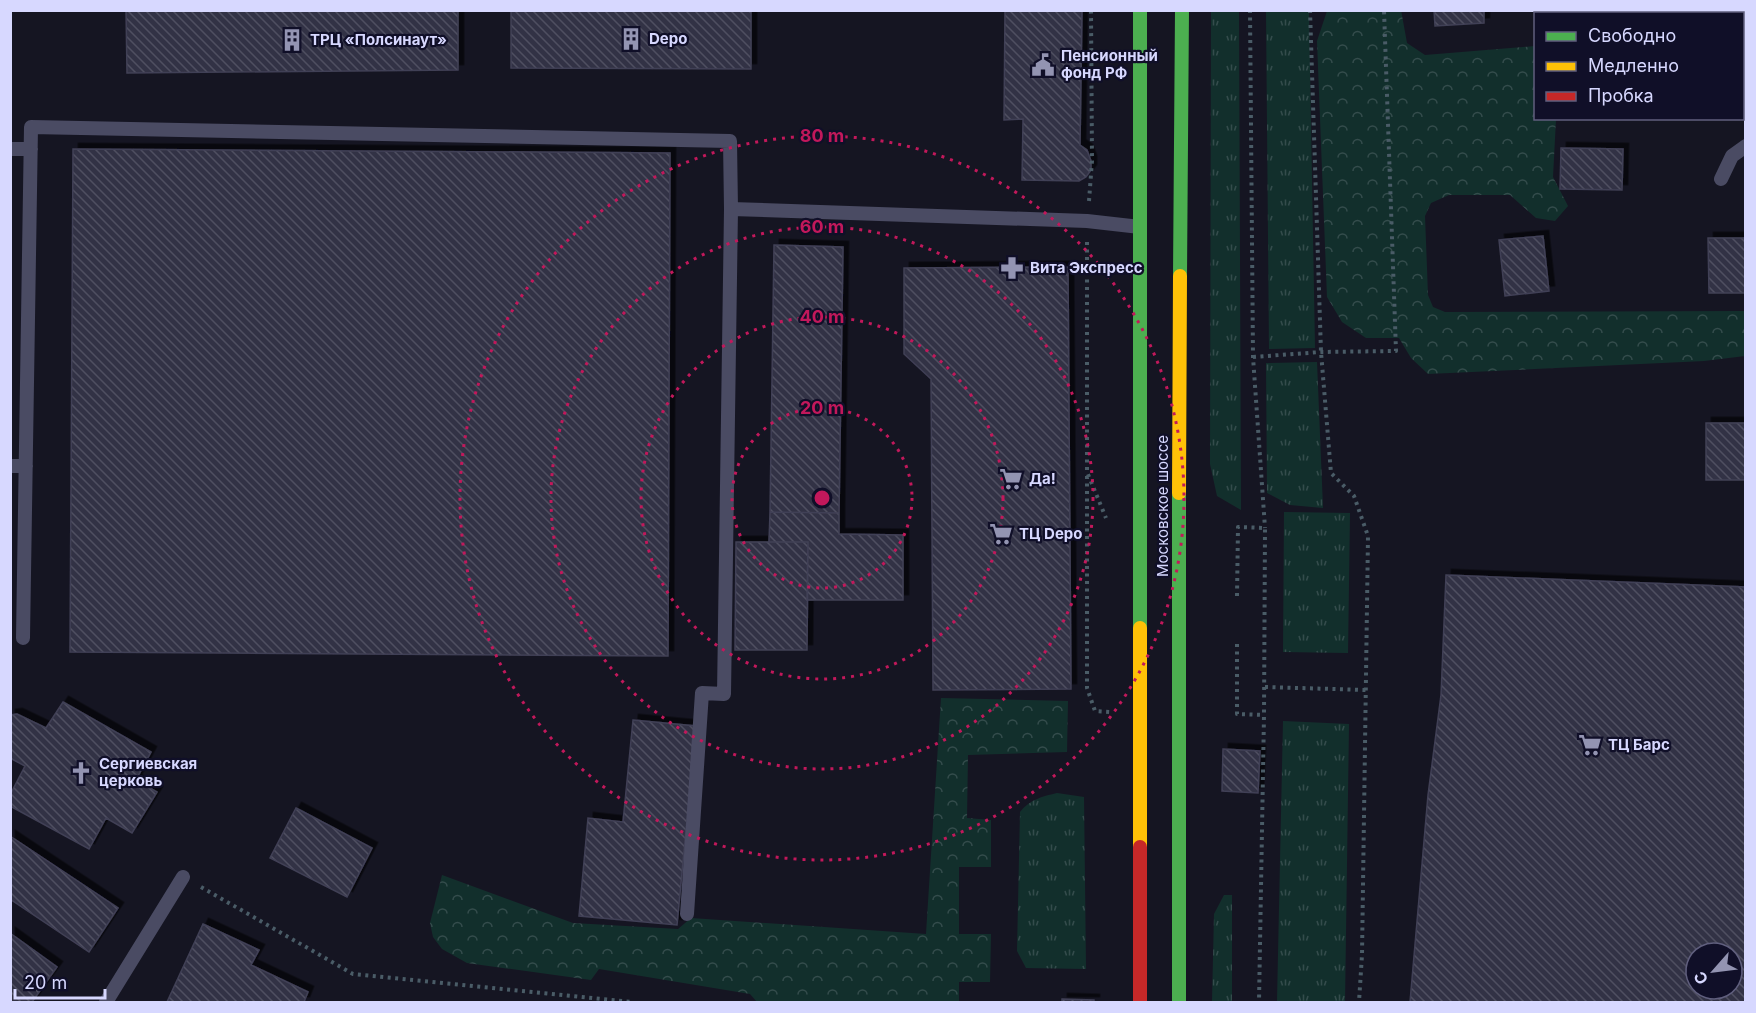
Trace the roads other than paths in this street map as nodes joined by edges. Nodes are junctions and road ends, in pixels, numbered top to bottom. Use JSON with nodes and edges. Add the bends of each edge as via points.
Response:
{"nodes":[{"id":1,"x":1140,"y":10,"type":"edge"},
{"id":2,"x":1182,"y":10,"type":"edge"},
{"id":3,"x":1746,"y":146,"type":"edge"},
{"id":4,"x":10,"y":149,"type":"edge"},
{"id":5,"x":31,"y":149,"type":"junction"},
{"id":6,"x":1721,"y":179,"type":"dead end"},
{"id":7,"x":732,"y":209,"type":"junction"},
{"id":8,"x":1140,"y":227,"type":"junction"},
{"id":9,"x":10,"y":466,"type":"edge"},
{"id":10,"x":26,"y":466,"type":"junction"},
{"id":11,"x":23,"y":638,"type":"dead end"},
{"id":12,"x":183,"y":877,"type":"road end"},
{"id":13,"x":687,"y":914,"type":"dead end"},
{"id":14,"x":106,"y":1002,"type":"edge"},
{"id":15,"x":1140,"y":1002,"type":"edge"},
{"id":16,"x":1179,"y":1002,"type":"edge"}],
"edges":[{"from":1,"to":8,"type":"main road","name":"Московское шоссе"},
{"from":2,"to":16,"type":"main road","name":"Московское шоссе"},
{"from":3,"to":6,"type":"lane","via":[[1732,156]]},
{"from":4,"to":5,"type":"lane"},
{"from":5,"to":7,"type":"lane","via":[[31,128],[730,141]]},
{"from":5,"to":10,"type":"lane"},
{"from":7,"to":8,"type":"lane","via":[[1087,221]]},
{"from":7,"to":13,"type":"lane","via":[[724,694],[702,693]]},
{"from":8,"to":15,"type":"main road","name":"Московское шоссе"},
{"from":9,"to":10,"type":"lane"},
{"from":10,"to":11,"type":"lane"},
{"from":12,"to":14,"type":"lane"}]}
